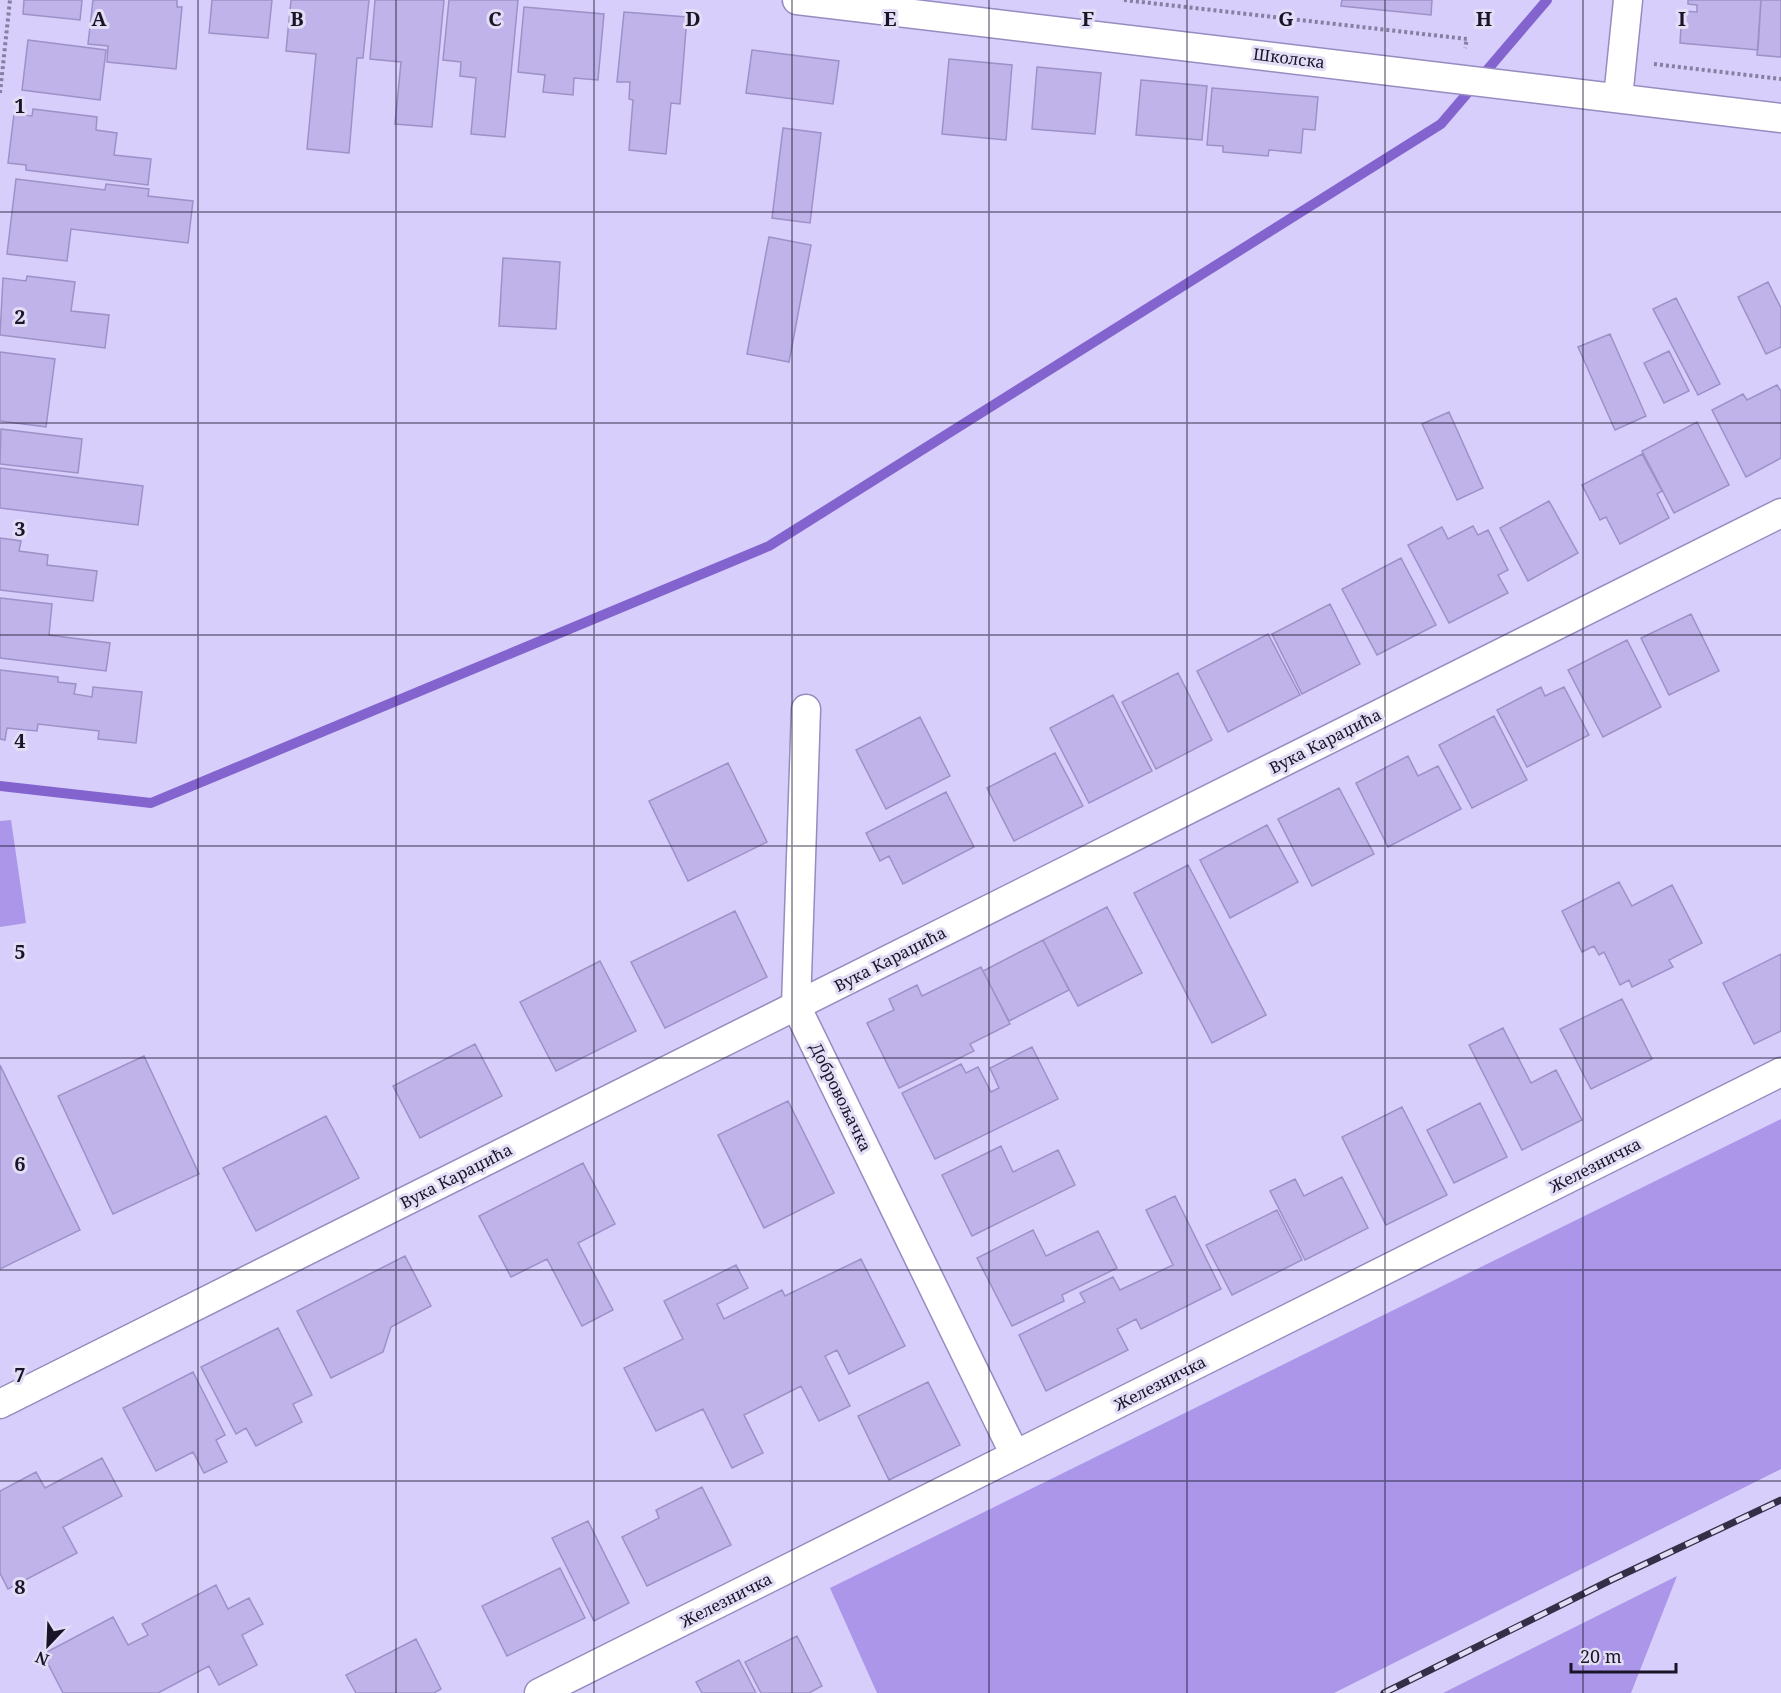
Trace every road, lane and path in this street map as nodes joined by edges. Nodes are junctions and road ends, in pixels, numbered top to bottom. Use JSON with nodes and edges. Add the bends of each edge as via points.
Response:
{"nodes":[{"id":1,"x":10,"y":0,"type":"edge"},
{"id":2,"x":797,"y":0,"type":"edge"},
{"id":3,"x":1124,"y":0,"type":"edge"},
{"id":4,"x":1628,"y":0,"type":"edge"},
{"id":5,"x":884,"y":5,"type":"edge"},
{"id":6,"x":1622,"y":60,"type":"junction"},
{"id":7,"x":1460,"y":79,"type":"junction"},
{"id":8,"x":1781,"y":79,"type":"edge"},
{"id":9,"x":0,"y":93,"type":"edge"},
{"id":10,"x":1618,"y":98,"type":"junction"},
{"id":11,"x":1781,"y":118,"type":"edge"},
{"id":12,"x":1781,"y":513,"type":"edge"},
{"id":13,"x":806,"y":709,"type":"dead end"},
{"id":14,"x":796,"y":1006,"type":"junction"},
{"id":15,"x":1781,"y":1072,"type":"edge"},
{"id":16,"x":0,"y":1404,"type":"edge"},
{"id":17,"x":1015,"y":1455,"type":"junction"},
{"id":18,"x":539,"y":1693,"type":"edge"}],
"edges":[{"from":1,"to":9,"type":"path"},
{"from":2,"to":5,"type":"street","name":"Школска"},
{"from":3,"to":7,"type":"path","via":[[1467,39]]},
{"from":4,"to":6,"type":"street"},
{"from":5,"to":7,"type":"street","name":"Школска"},
{"from":6,"to":8,"type":"path"},
{"from":6,"to":10,"type":"street"},
{"from":7,"to":10,"type":"street","name":"Школска"},
{"from":10,"to":11,"type":"street","name":"Школска"},
{"from":12,"to":14,"type":"street","name":"Вука Караџића"},
{"from":13,"to":14,"type":"street","name":"Добровољачка"},
{"from":14,"to":16,"type":"street","name":"Вука Караџића"},
{"from":14,"to":17,"type":"street","name":"Добровољачка"},
{"from":15,"to":17,"type":"street","name":"Железничка"},
{"from":17,"to":18,"type":"street","name":"Железничка"}]}
